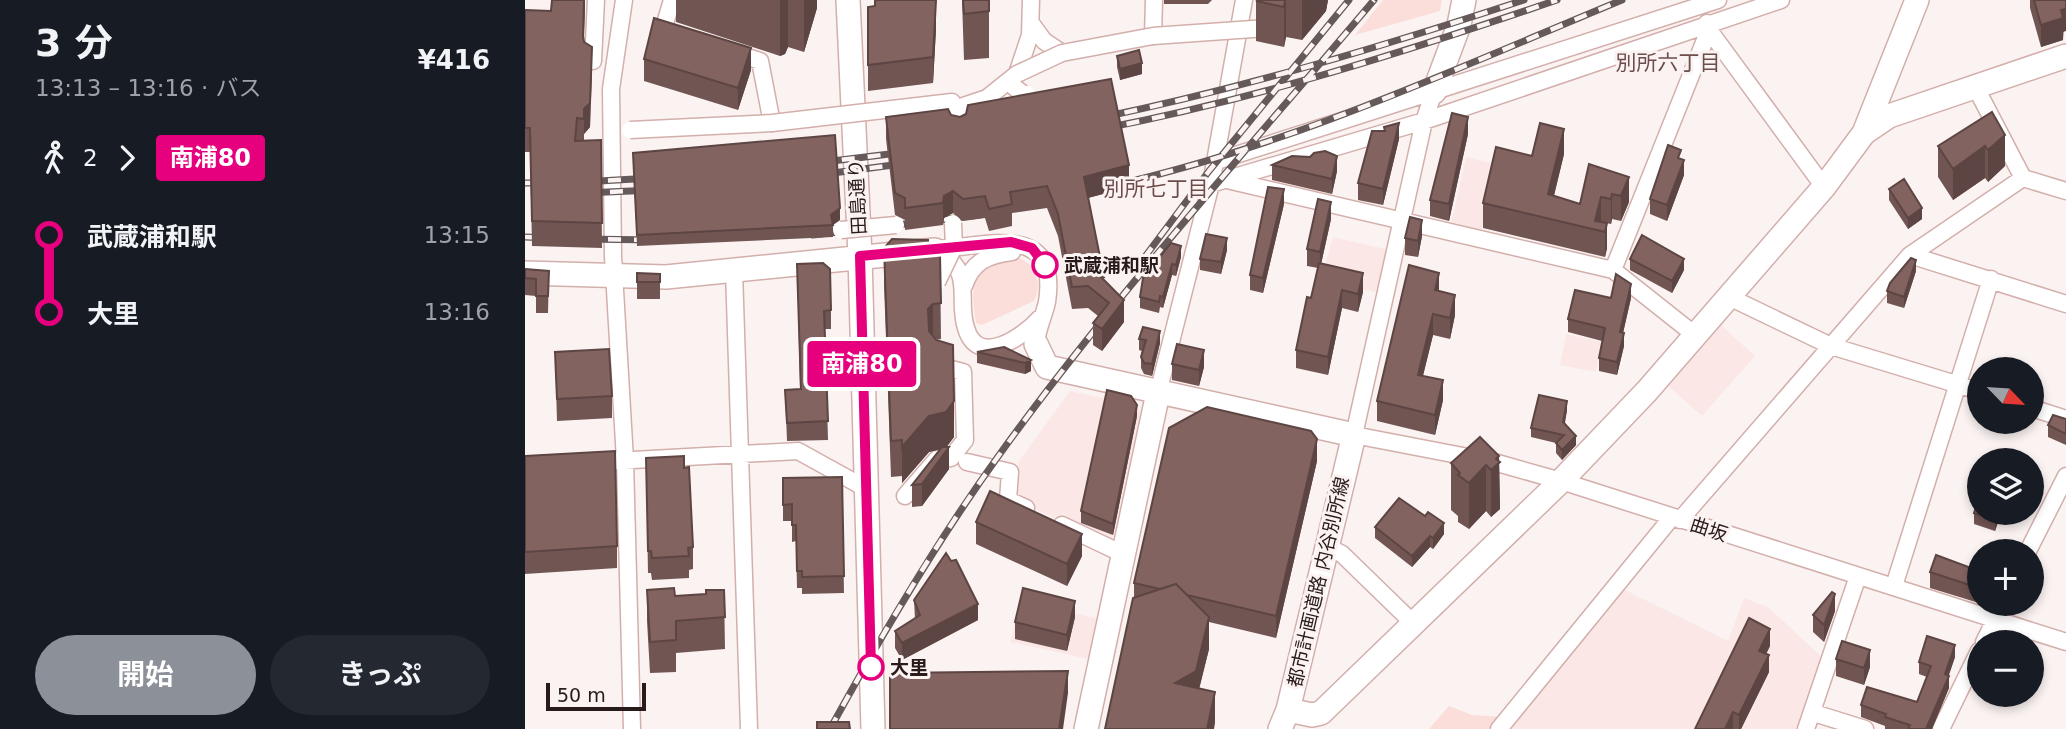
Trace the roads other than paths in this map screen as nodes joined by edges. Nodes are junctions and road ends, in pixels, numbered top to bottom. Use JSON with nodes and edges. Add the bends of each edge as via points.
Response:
{"nodes":[{"id":1,"x":596,"y":0,"type":"edge"},
{"id":2,"x":624,"y":0,"type":"edge"},
{"id":3,"x":672,"y":0,"type":"edge"},
{"id":4,"x":848,"y":0,"type":"edge"},
{"id":5,"x":1031,"y":0,"type":"edge"},
{"id":6,"x":1154,"y":0,"type":"edge"},
{"id":7,"x":1244,"y":0,"type":"edge"},
{"id":8,"x":1282,"y":0,"type":"edge"},
{"id":9,"x":1464,"y":0,"type":"edge"},
{"id":10,"x":1781,"y":0,"type":"edge"},
{"id":11,"x":1917,"y":0,"type":"edge"},
{"id":12,"x":1708,"y":2,"type":"edge"},
{"id":13,"x":1031,"y":23,"type":"junction"},
{"id":14,"x":1708,"y":27,"type":"junction"},
{"id":15,"x":1153,"y":36,"type":"junction"},
{"id":16,"x":687,"y":38,"type":"edge"},
{"id":17,"x":712,"y":46,"type":"edge"},
{"id":18,"x":1062,"y":53,"type":"junction"},
{"id":19,"x":2066,"y":55,"type":"edge"},
{"id":20,"x":593,"y":61,"type":"edge"},
{"id":21,"x":1012,"y":79,"type":"junction"},
{"id":22,"x":1975,"y":86,"type":"junction"},
{"id":23,"x":1434,"y":92,"type":"junction"},
{"id":24,"x":1027,"y":94,"type":"edge"},
{"id":25,"x":954,"y":108,"type":"junction"},
{"id":26,"x":853,"y":117,"type":"junction"},
{"id":27,"x":1424,"y":121,"type":"junction"},
{"id":28,"x":772,"y":123,"type":"junction"},
{"id":29,"x":958,"y":129,"type":"edge"},
{"id":30,"x":630,"y":130,"type":"dead end"},
{"id":31,"x":1864,"y":133,"type":"junction"},
{"id":32,"x":1214,"y":162,"type":"junction"},
{"id":33,"x":2023,"y":178,"type":"junction"},
{"id":34,"x":1218,"y":182,"type":"junction"},
{"id":35,"x":1823,"y":187,"type":"junction"},
{"id":36,"x":2066,"y":191,"type":"edge"},
{"id":37,"x":893,"y":222,"type":"dead end"},
{"id":38,"x":1401,"y":222,"type":"junction"},
{"id":39,"x":953,"y":223,"type":"dead end"},
{"id":40,"x":841,"y":230,"type":"dead end"},
{"id":41,"x":1036,"y":251,"type":"junction"},
{"id":42,"x":1909,"y":255,"type":"junction"},
{"id":43,"x":860,"y":256,"type":"junction"},
{"id":44,"x":1613,"y":270,"type":"junction"},
{"id":45,"x":734,"y":271,"type":"junction"},
{"id":46,"x":525,"y":273,"type":"edge"},
{"id":47,"x":939,"y":275,"type":"junction"},
{"id":48,"x":615,"y":277,"type":"junction"},
{"id":49,"x":1991,"y":279,"type":"junction"},
{"id":50,"x":964,"y":286,"type":"junction"},
{"id":51,"x":1729,"y":297,"type":"junction"},
{"id":52,"x":2066,"y":304,"type":"edge"},
{"id":53,"x":1044,"y":313,"type":"junction"},
{"id":54,"x":1695,"y":335,"type":"junction"},
{"id":55,"x":1003,"y":346,"type":"junction"},
{"id":56,"x":1831,"y":346,"type":"junction"},
{"id":57,"x":939,"y":349,"type":"edge"},
{"id":58,"x":1032,"y":356,"type":"junction"},
{"id":59,"x":1958,"y":384,"type":"junction"},
{"id":60,"x":1967,"y":387,"type":"edge"},
{"id":61,"x":1158,"y":393,"type":"junction"},
{"id":62,"x":2044,"y":412,"type":"edge"},
{"id":63,"x":2066,"y":419,"type":"edge"},
{"id":64,"x":1354,"y":435,"type":"junction"},
{"id":65,"x":964,"y":452,"type":"junction"},
{"id":66,"x":739,"y":454,"type":"junction"},
{"id":67,"x":625,"y":460,"type":"junction"},
{"id":68,"x":600,"y":461,"type":"edge"},
{"id":69,"x":2066,"y":476,"type":"edge"},
{"id":70,"x":1561,"y":481,"type":"junction"},
{"id":71,"x":865,"y":488,"type":"junction"},
{"id":72,"x":905,"y":496,"type":"dead end"},
{"id":73,"x":1676,"y":518,"type":"junction"},
{"id":74,"x":2034,"y":539,"type":"edge"},
{"id":75,"x":1328,"y":547,"type":"junction"},
{"id":76,"x":1123,"y":554,"type":"junction"},
{"id":77,"x":1858,"y":576,"type":"junction"},
{"id":78,"x":1894,"y":586,"type":"junction"},
{"id":79,"x":1997,"y":616,"type":"edge"},
{"id":80,"x":1995,"y":620,"type":"junction"},
{"id":81,"x":1413,"y":623,"type":"junction"},
{"id":82,"x":1990,"y":630,"type":"edge"},
{"id":83,"x":2066,"y":642,"type":"edge"},
{"id":84,"x":1967,"y":676,"type":"edge"},
{"id":85,"x":1814,"y":713,"type":"junction"},
{"id":86,"x":1284,"y":719,"type":"edge"},
{"id":87,"x":632,"y":729,"type":"edge"},
{"id":88,"x":749,"y":729,"type":"edge"},
{"id":89,"x":873,"y":729,"type":"edge"},
{"id":90,"x":1086,"y":729,"type":"edge"},
{"id":91,"x":1499,"y":729,"type":"edge"},
{"id":92,"x":1806,"y":729,"type":"edge"},
{"id":93,"x":1865,"y":729,"type":"edge"},
{"id":94,"x":1941,"y":729,"type":"edge"}],
"edges":[{"from":1,"to":20,"type":"street"},
{"from":2,"to":48,"type":"street","via":[[611,89]]},
{"from":3,"to":16,"type":"street","via":[[663,30]]},
{"from":4,"to":26,"type":"street","name":"田島通り"},
{"from":5,"to":13,"type":"street"},
{"from":6,"to":15,"type":"street"},
{"from":7,"to":32,"type":"street"},
{"from":8,"to":15,"type":"street","bridge":true,"via":[[1268,28]]},
{"from":9,"to":23,"type":"street"},
{"from":10,"to":14,"type":"street"},
{"from":11,"to":31,"type":"street"},
{"from":12,"to":14,"type":"street"},
{"from":12,"to":23,"type":"street"},
{"from":13,"to":18,"type":"street","via":[[1044,41]]},
{"from":13,"to":21,"type":"street","via":[[1026,53]]},
{"from":14,"to":27,"type":"street"},
{"from":14,"to":35,"type":"street"},
{"from":14,"to":44,"type":"street"},
{"from":15,"to":18,"type":"street","bridge":true},
{"from":17,"to":28,"type":"street","via":[[760,61]]},
{"from":18,"to":21,"type":"street","bridge":true},
{"from":19,"to":22,"type":"street"},
{"from":21,"to":24,"type":"street","bridge":true},
{"from":21,"to":25,"type":"street","bridge":true,"via":[[987,98]]},
{"from":21,"to":26,"type":"street","via":[[986,99],[967,104]]},
{"from":22,"to":31,"type":"street","via":[[1889,116]]},
{"from":22,"to":33,"type":"street"},
{"from":23,"to":27,"type":"street"},
{"from":23,"to":32,"type":"street"},
{"from":25,"to":28,"type":"street","bridge":true,"via":[[952,102]]},
{"from":25,"to":29,"type":"street"},
{"from":26,"to":43,"type":"street","name":"田島通り"},
{"from":27,"to":34,"type":"street"},
{"from":27,"to":38,"type":"street"},
{"from":28,"to":30,"type":"street","bridge":true},
{"from":31,"to":35,"type":"street"},
{"from":32,"to":34,"type":"street"},
{"from":33,"to":36,"type":"street"},
{"from":33,"to":42,"type":"street"},
{"from":34,"to":38,"type":"street"},
{"from":34,"to":61,"type":"street"},
{"from":35,"to":51,"type":"street"},
{"from":37,"to":40,"type":"street","bridge":true},
{"from":38,"to":44,"type":"street"},
{"from":38,"to":64,"type":"street"},
{"from":39,"to":47,"type":"street","bridge":true,"via":[[954,247]]},
{"from":41,"to":47,"type":"street","via":[[1011,242]]},
{"from":41,"to":50,"type":"street","via":[[988,256],[971,269]]},
{"from":41,"to":53,"type":"street","via":[[1047,278]]},
{"from":42,"to":49,"type":"street"},
{"from":42,"to":56,"type":"street"},
{"from":43,"to":45,"type":"street"},
{"from":43,"to":47,"type":"street"},
{"from":43,"to":71,"type":"street","name":"田島通り"},
{"from":44,"to":54,"type":"street"},
{"from":45,"to":48,"type":"street"},
{"from":45,"to":66,"type":"street"},
{"from":46,"to":48,"type":"street"},
{"from":47,"to":50,"type":"street","via":[[953,262]]},
{"from":48,"to":67,"type":"street"},
{"from":49,"to":52,"type":"street"},
{"from":49,"to":59,"type":"street"},
{"from":50,"to":55,"type":"street","via":[[969,335],[983,346]]},
{"from":51,"to":54,"type":"street"},
{"from":51,"to":56,"type":"street"},
{"from":53,"to":55,"type":"street","via":[[1022,336]]},
{"from":53,"to":58,"type":"street"},
{"from":54,"to":70,"type":"street"},
{"from":55,"to":58,"type":"street"},
{"from":56,"to":59,"type":"street"},
{"from":56,"to":73,"type":"street"},
{"from":57,"to":65,"type":"street","via":[[939,366],[963,372]]},
{"from":58,"to":61,"type":"street"},
{"from":59,"to":60,"type":"street"},
{"from":59,"to":78,"type":"street"},
{"from":61,"to":64,"type":"street"},
{"from":61,"to":76,"type":"street"},
{"from":62,"to":63,"type":"street"},
{"from":64,"to":70,"type":"street","name":"曲坂","via":[[1495,462]]},
{"from":64,"to":75,"type":"street","name":"都市計画道路 内谷別所線"},
{"from":65,"to":72,"type":"street","via":[[937,459]]},
{"from":65,"to":76,"type":"street","via":[[1010,471],[1008,500]]},
{"from":66,"to":67,"type":"street"},
{"from":66,"to":71,"type":"street","via":[[797,451]]},
{"from":66,"to":88,"type":"street"},
{"from":67,"to":68,"type":"street"},
{"from":67,"to":87,"type":"street"},
{"from":69,"to":74,"type":"street"},
{"from":70,"to":73,"type":"street","name":"曲坂"},
{"from":70,"to":81,"type":"street"},
{"from":71,"to":89,"type":"street","name":"田島通り"},
{"from":73,"to":77,"type":"street","name":"曲坂"},
{"from":73,"to":91,"type":"street"},
{"from":75,"to":81,"type":"street","via":[[1342,554]]},
{"from":75,"to":86,"type":"street","name":"都市計画道路 内谷別所線"},
{"from":76,"to":90,"type":"street"},
{"from":77,"to":78,"type":"street","name":"曲坂"},
{"from":77,"to":85,"type":"street"},
{"from":78,"to":80,"type":"street","name":"曲坂"},
{"from":79,"to":80,"type":"street"},
{"from":80,"to":82,"type":"street"},
{"from":80,"to":83,"type":"street","name":"曲坂"},
{"from":81,"to":86,"type":"street","via":[[1321,712]]},
{"from":84,"to":94,"type":"street"},
{"from":85,"to":92,"type":"street"},
{"from":85,"to":93,"type":"street"}]}
